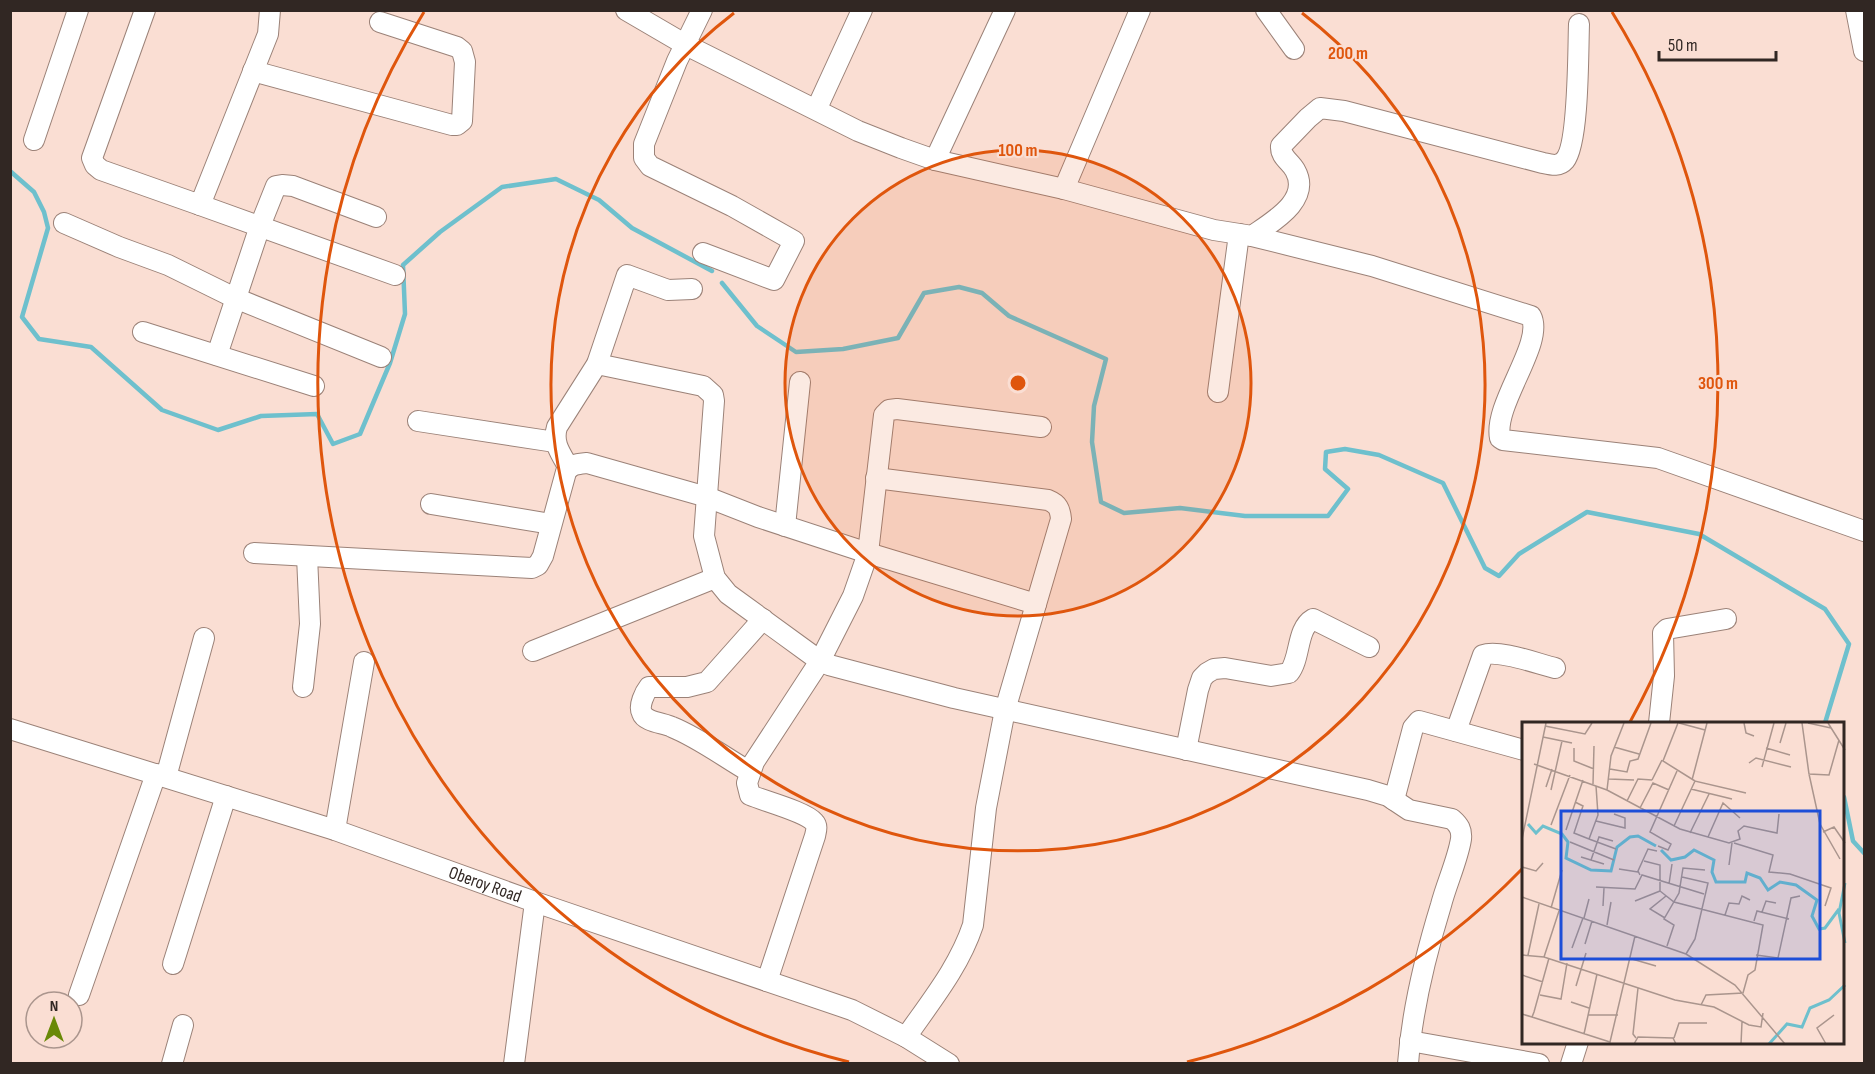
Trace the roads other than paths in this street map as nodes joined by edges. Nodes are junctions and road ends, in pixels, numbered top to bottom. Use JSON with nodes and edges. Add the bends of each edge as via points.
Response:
{"nodes":[{"id":1,"x":78,"y":10,"type":"edge"},
{"id":2,"x":146,"y":10,"type":"edge"},
{"id":3,"x":270,"y":10,"type":"edge"},
{"id":4,"x":626,"y":10,"type":"edge"},
{"id":5,"x":702,"y":10,"type":"edge"},
{"id":6,"x":862,"y":10,"type":"edge"},
{"id":7,"x":1005,"y":10,"type":"edge"},
{"id":8,"x":1140,"y":10,"type":"edge"},
{"id":9,"x":1266,"y":10,"type":"edge"},
{"id":10,"x":1856,"y":10,"type":"edge"},
{"id":11,"x":380,"y":22,"type":"dead end"},
{"id":12,"x":1579,"y":24,"type":"dead end"},
{"id":13,"x":686,"y":45,"type":"junction"},
{"id":14,"x":1294,"y":50,"type":"dead end"},
{"id":15,"x":1864,"y":51,"type":"edge"},
{"id":16,"x":253,"y":71,"type":"junction"},
{"id":17,"x":817,"y":108,"type":"junction"},
{"id":18,"x":34,"y":140,"type":"dead end"},
{"id":19,"x":935,"y":160,"type":"junction"},
{"id":20,"x":1064,"y":189,"type":"junction"},
{"id":21,"x":200,"y":204,"type":"junction"},
{"id":22,"x":376,"y":217,"type":"dead end"},
{"id":23,"x":64,"y":223,"type":"dead end"},
{"id":24,"x":260,"y":226,"type":"junction"},
{"id":25,"x":1245,"y":235,"type":"junction"},
{"id":26,"x":703,"y":253,"type":"dead end"},
{"id":27,"x":395,"y":275,"type":"dead end"},
{"id":28,"x":692,"y":289,"type":"dead end"},
{"id":29,"x":235,"y":298,"type":"junction"},
{"id":30,"x":142,"y":332,"type":"dead end"},
{"id":31,"x":217,"y":355,"type":"junction"},
{"id":32,"x":381,"y":357,"type":"dead end"},
{"id":33,"x":597,"y":364,"type":"junction"},
{"id":34,"x":800,"y":381,"type":"dead end"},
{"id":35,"x":314,"y":386,"type":"dead end"},
{"id":36,"x":1218,"y":392,"type":"dead end"},
{"id":37,"x":418,"y":421,"type":"dead end"},
{"id":38,"x":1041,"y":427,"type":"dead end"},
{"id":39,"x":555,"y":442,"type":"junction"},
{"id":40,"x":569,"y":468,"type":"junction"},
{"id":41,"x":876,"y":478,"type":"junction"},
{"id":42,"x":707,"y":497,"type":"junction"},
{"id":43,"x":431,"y":504,"type":"dead end"},
{"id":44,"x":551,"y":524,"type":"junction"},
{"id":45,"x":785,"y":526,"type":"junction"},
{"id":46,"x":1864,"y":531,"type":"edge"},
{"id":47,"x":254,"y":553,"type":"dead end"},
{"id":48,"x":868,"y":553,"type":"junction"},
{"id":49,"x":308,"y":556,"type":"junction"},
{"id":50,"x":715,"y":578,"type":"junction"},
{"id":51,"x":1036,"y":604,"type":"junction"},
{"id":52,"x":1726,"y":619,"type":"dead end"},
{"id":53,"x":763,"y":620,"type":"junction"},
{"id":54,"x":204,"y":638,"type":"dead end"},
{"id":55,"x":1369,"y":647,"type":"dead end"},
{"id":56,"x":532,"y":651,"type":"dead end"},
{"id":57,"x":820,"y":661,"type":"junction"},
{"id":58,"x":364,"y":662,"type":"dead end"},
{"id":59,"x":1555,"y":668,"type":"dead end"},
{"id":60,"x":303,"y":687,"type":"dead end"},
{"id":61,"x":1005,"y":710,"type":"junction"},
{"id":62,"x":1659,"y":722,"type":"edge"},
{"id":63,"x":10,"y":729,"type":"edge"},
{"id":64,"x":1456,"y":731,"type":"junction"},
{"id":65,"x":1522,"y":749,"type":"edge"},
{"id":66,"x":1186,"y":750,"type":"junction"},
{"id":67,"x":750,"y":772,"type":"junction"},
{"id":68,"x":161,"y":776,"type":"junction"},
{"id":69,"x":226,"y":796,"type":"junction"},
{"id":70,"x":1394,"y":800,"type":"junction"},
{"id":71,"x":335,"y":830,"type":"junction"},
{"id":72,"x":535,"y":902,"type":"junction"},
{"id":73,"x":173,"y":964,"type":"dead end"},
{"id":74,"x":767,"y":981,"type":"junction"},
{"id":75,"x":81,"y":990,"type":"edge"},
{"id":76,"x":183,"y":1025,"type":"dead end"},
{"id":77,"x":906,"y":1037,"type":"junction"},
{"id":78,"x":1410,"y":1041,"type":"junction"},
{"id":79,"x":1577,"y":1044,"type":"edge"},
{"id":80,"x":172,"y":1064,"type":"edge"},
{"id":81,"x":514,"y":1064,"type":"edge"},
{"id":82,"x":949,"y":1064,"type":"edge"},
{"id":83,"x":1408,"y":1064,"type":"edge"},
{"id":84,"x":1539,"y":1064,"type":"edge"},
{"id":85,"x":1571,"y":1064,"type":"edge"}],
"edges":[{"from":1,"to":18,"type":"street"},
{"from":2,"to":21,"type":"street","via":[[92,158],[101,170]]},
{"from":3,"to":16,"type":"street","via":[[268,34]]},
{"from":4,"to":13,"type":"street"},
{"from":5,"to":13,"type":"street"},
{"from":6,"to":17,"type":"street"},
{"from":7,"to":19,"type":"street"},
{"from":8,"to":20,"type":"street"},
{"from":9,"to":14,"type":"street"},
{"from":10,"to":15,"type":"street"},
{"from":11,"to":16,"type":"street","via":[[462,51],[462,121],[457,125]]},
{"from":12,"to":25,"type":"street","via":[[1574,128],[1569,153],[1561,163],[1543,163],[1320,108],[1281,146],[1299,179],[1293,203]]},
{"from":13,"to":17,"type":"street"},
{"from":13,"to":26,"type":"street","via":[[644,144],[644,158],[650,166],[794,241],[774,280]]},
{"from":16,"to":21,"type":"street"},
{"from":17,"to":19,"type":"street","via":[[858,131]]},
{"from":19,"to":20,"type":"street"},
{"from":20,"to":25,"type":"street"},
{"from":21,"to":24,"type":"street"},
{"from":22,"to":24,"type":"street","via":[[282,185],[273,190]]},
{"from":23,"to":29,"type":"street","via":[[168,265]]},
{"from":24,"to":27,"type":"street"},
{"from":24,"to":29,"type":"street"},
{"from":25,"to":36,"type":"street"},
{"from":25,"to":46,"type":"street","via":[[1372,266],[1531,316],[1532,339],[1499,429],[1503,440],[1658,458]]},
{"from":28,"to":33,"type":"street","via":[[668,290],[627,274]]},
{"from":29,"to":31,"type":"street"},
{"from":29,"to":32,"type":"street"},
{"from":30,"to":31,"type":"street"},
{"from":31,"to":35,"type":"street"},
{"from":33,"to":39,"type":"street","via":[[557,427]]},
{"from":33,"to":42,"type":"street","via":[[703,386],[713,395]]},
{"from":34,"to":45,"type":"street"},
{"from":37,"to":39,"type":"street"},
{"from":38,"to":41,"type":"street","via":[[889,410],[882,425]]},
{"from":39,"to":40,"type":"street"},
{"from":40,"to":42,"type":"street","via":[[587,463]]},
{"from":40,"to":44,"type":"street"},
{"from":41,"to":48,"type":"street"},
{"from":41,"to":51,"type":"street","via":[[1056,503],[1061,519]]},
{"from":42,"to":45,"type":"street"},
{"from":42,"to":50,"type":"street","via":[[704,536]]},
{"from":43,"to":44,"type":"street"},
{"from":44,"to":49,"type":"street","via":[[543,556],[538,566],[532,568]]},
{"from":45,"to":48,"type":"street"},
{"from":47,"to":49,"type":"street"},
{"from":48,"to":51,"type":"street"},
{"from":48,"to":57,"type":"street","via":[[853,596]]},
{"from":49,"to":60,"type":"street","via":[[310,624]]},
{"from":50,"to":53,"type":"street","via":[[728,594]]},
{"from":50,"to":56,"type":"street"},
{"from":51,"to":61,"type":"street"},
{"from":52,"to":62,"type":"street","via":[[1668,628],[1663,633]]},
{"from":53,"to":57,"type":"street"},
{"from":53,"to":67,"type":"street","via":[[706,682],[687,687],[649,687],[641,707],[645,717],[673,727]]},
{"from":54,"to":68,"type":"street"},
{"from":55,"to":66,"type":"street","via":[[1312,620],[1304,628],[1295,665],[1289,673],[1271,676],[1214,669],[1202,678]]},
{"from":57,"to":61,"type":"street"},
{"from":57,"to":67,"type":"street"},
{"from":58,"to":71,"type":"street"},
{"from":59,"to":64,"type":"street","via":[[1501,655],[1483,655]]},
{"from":61,"to":66,"type":"street"},
{"from":61,"to":77,"type":"street","via":[[986,808],[973,925],[958,961]]},
{"from":63,"to":68,"type":"street","name":"Oberoy Road"},
{"from":64,"to":65,"type":"street"},
{"from":64,"to":70,"type":"street","via":[[1416,723]]},
{"from":66,"to":70,"type":"street","via":[[1381,793]]},
{"from":67,"to":74,"type":"street","via":[[750,795],[798,813],[816,825]]},
{"from":68,"to":69,"type":"street","name":"Oberoy Road"},
{"from":68,"to":75,"type":"street"},
{"from":69,"to":71,"type":"street","name":"Oberoy Road"},
{"from":69,"to":73,"type":"street"},
{"from":70,"to":78,"type":"street","via":[[1422,814],[1452,819],[1461,830],[1416,999]]},
{"from":71,"to":72,"type":"street","name":"Oberoy Road"},
{"from":72,"to":74,"type":"street","name":"Oberoy Road"},
{"from":72,"to":81,"type":"street"},
{"from":74,"to":77,"type":"street","name":"Oberoy Road","via":[[852,1010]]},
{"from":76,"to":80,"type":"street"},
{"from":77,"to":82,"type":"street","name":"Oberoy Road"},
{"from":78,"to":83,"type":"street"},
{"from":78,"to":84,"type":"street"},
{"from":79,"to":85,"type":"street"}]}
